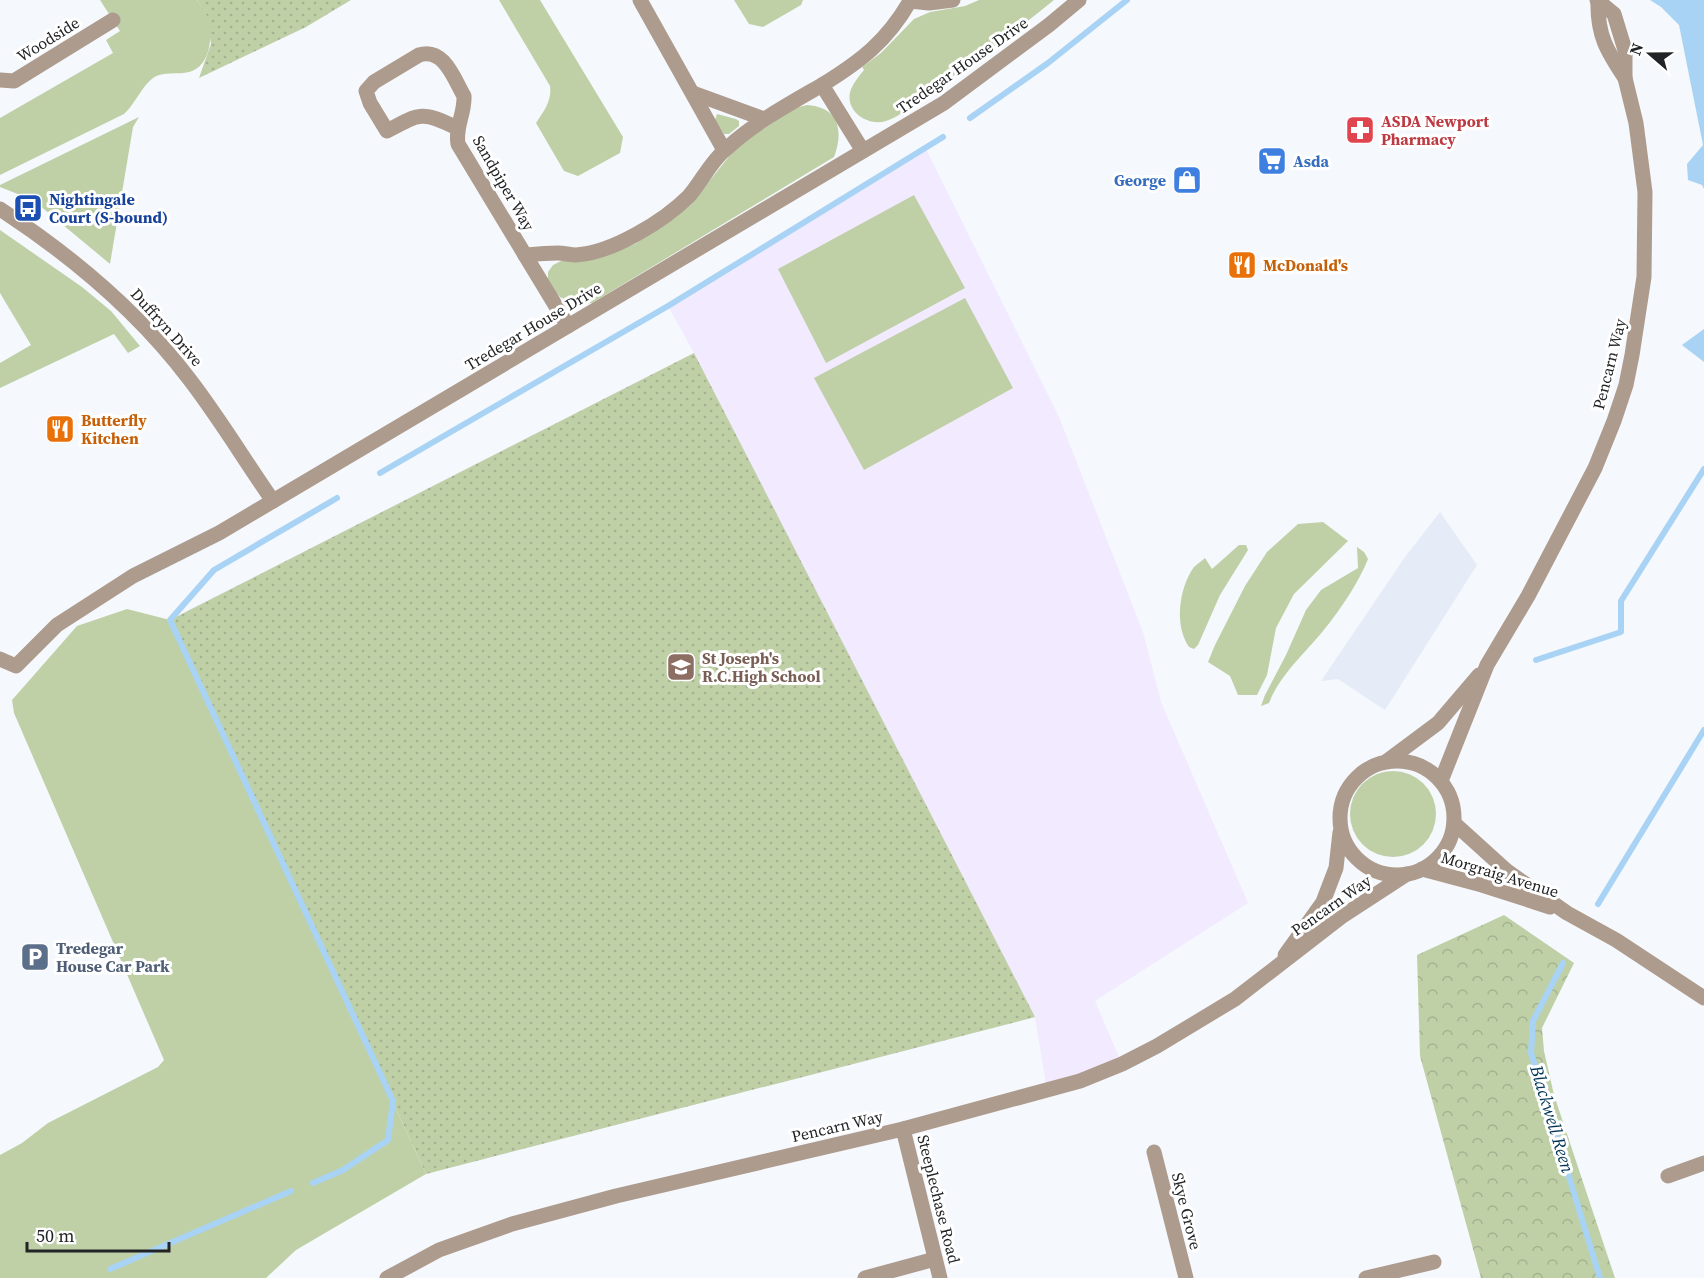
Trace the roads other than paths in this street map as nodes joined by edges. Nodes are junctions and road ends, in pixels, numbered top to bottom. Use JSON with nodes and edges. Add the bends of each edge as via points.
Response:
{"nodes":[{"id":1,"x":640,"y":0,"type":"edge"},
{"id":2,"x":910,"y":0,"type":"edge"},
{"id":3,"x":953,"y":0,"type":"edge"},
{"id":4,"x":1079,"y":0,"type":"edge"},
{"id":5,"x":1598,"y":1,"type":"edge"},
{"id":6,"x":113,"y":20,"type":"dead end"},
{"id":7,"x":0,"y":80,"type":"edge"},
{"id":8,"x":822,"y":85,"type":"junction"},
{"id":9,"x":693,"y":93,"type":"junction"},
{"id":10,"x":764,"y":119,"type":"junction"},
{"id":11,"x":457,"y":128,"type":"junction"},
{"id":12,"x":724,"y":150,"type":"junction"},
{"id":13,"x":863,"y":151,"type":"junction"},
{"id":14,"x":0,"y":209,"type":"edge"},
{"id":15,"x":525,"y":255,"type":"junction"},
{"id":16,"x":568,"y":326,"type":"junction"},
{"id":17,"x":273,"y":501,"type":"junction"},
{"id":18,"x":0,"y":659,"type":"edge"},
{"id":19,"x":1487,"y":666,"type":"junction"},
{"id":20,"x":1387,"y":761,"type":"junction"},
{"id":21,"x":1441,"y":781,"type":"junction"},
{"id":22,"x":1454,"y":822,"type":"junction"},
{"id":23,"x":1341,"y":828,"type":"junction"},
{"id":24,"x":1415,"y":872,"type":"junction"},
{"id":25,"x":1567,"y":913,"type":"junction"},
{"id":26,"x":1276,"y":967,"type":"junction"},
{"id":27,"x":1704,"y":998,"type":"edge"},
{"id":28,"x":903,"y":1129,"type":"junction"},
{"id":29,"x":1154,"y":1152,"type":"dead end"},
{"id":30,"x":1704,"y":1163,"type":"edge"},
{"id":31,"x":1668,"y":1176,"type":"dead end"},
{"id":32,"x":935,"y":1259,"type":"junction"},
{"id":33,"x":1434,"y":1262,"type":"dead end"},
{"id":34,"x":387,"y":1278,"type":"edge"},
{"id":35,"x":865,"y":1278,"type":"edge"},
{"id":36,"x":940,"y":1278,"type":"edge"},
{"id":37,"x":1186,"y":1278,"type":"edge"},
{"id":38,"x":1366,"y":1278,"type":"edge"}],
"edges":[{"from":1,"to":9,"type":"street"},
{"from":2,"to":3,"type":"street","name":"Sandpiper Way"},
{"from":2,"to":8,"type":"street","name":"Sandpiper Way","via":[[894,27],[874,49]]},
{"from":4,"to":13,"type":"street","name":"Tredegar House Drive","via":[[944,103]]},
{"from":5,"to":19,"type":"street","name":"Pencarn Way","via":[[1598,24],[1625,78],[1641,156],[1645,236],[1640,313],[1626,385],[1591,477]]},
{"from":6,"to":7,"type":"street","name":"Woodside","via":[[14,81]]},
{"from":8,"to":10,"type":"street","name":"Sandpiper Way"},
{"from":8,"to":13,"type":"street"},
{"from":9,"to":10,"type":"street"},
{"from":9,"to":12,"type":"street"},
{"from":10,"to":12,"type":"street","name":"Sandpiper Way"},
{"from":11,"to":11,"type":"street","name":"Sandpiper Way","via":[[464,96],[436,55],[419,55],[366,91],[387,131],[415,116],[431,116]]},
{"from":11,"to":15,"type":"street","name":"Sandpiper Way","via":[[462,153]]},
{"from":12,"to":15,"type":"street","name":"Sandpiper Way","via":[[688,196],[640,232],[596,251]]},
{"from":13,"to":16,"type":"street","name":"Tredegar House Drive"},
{"from":14,"to":17,"type":"street","name":"Duffryn Drive","via":[[45,238],[133,314],[190,379]]},
{"from":15,"to":16,"type":"street","name":"Sandpiper Way"},
{"from":16,"to":17,"type":"street","name":"Tredegar House Drive"},
{"from":17,"to":18,"type":"street","name":"Tredegar House Drive","via":[[133,576],[57,625],[16,666]]},
{"from":19,"to":20,"type":"street","name":"Pencarn Way","via":[[1438,723]]},
{"from":19,"to":21,"type":"street","name":"Pencarn Way"},
{"from":20,"to":21,"type":"street","via":[[1417,764]]},
{"from":20,"to":23,"type":"street","via":[[1361,773],[1350,784],[1343,798]]},
{"from":21,"to":22,"type":"street","via":[[1454,807]]},
{"from":22,"to":24,"type":"street","via":[[1449,842],[1438,858]]},
{"from":22,"to":25,"type":"street","name":"Morgraig Avenue","via":[[1507,871]]},
{"from":23,"to":24,"type":"street","via":[[1346,845],[1372,869],[1389,875]]},
{"from":23,"to":26,"type":"street","name":"Pencarn Way","via":[[1336,868],[1323,902]]},
{"from":24,"to":25,"type":"street","name":"Morgraig Avenue","via":[[1482,885]]},
{"from":24,"to":26,"type":"street","name":"Pencarn Way","via":[[1341,918]]},
{"from":25,"to":27,"type":"street","name":"Morgraig Avenue"},
{"from":26,"to":28,"type":"street","name":"Pencarn Way","via":[[1199,1022],[1122,1064],[1047,1091]]},
{"from":28,"to":32,"type":"street","name":"Steeplechase Road"},
{"from":28,"to":34,"type":"street","name":"Pencarn Way","via":[[512,1224],[439,1250]]},
{"from":29,"to":37,"type":"street","name":"Skye Grove"},
{"from":30,"to":31,"type":"street"},
{"from":32,"to":35,"type":"street"},
{"from":32,"to":36,"type":"street","name":"Steeplechase Road"},
{"from":33,"to":38,"type":"street"}]}
